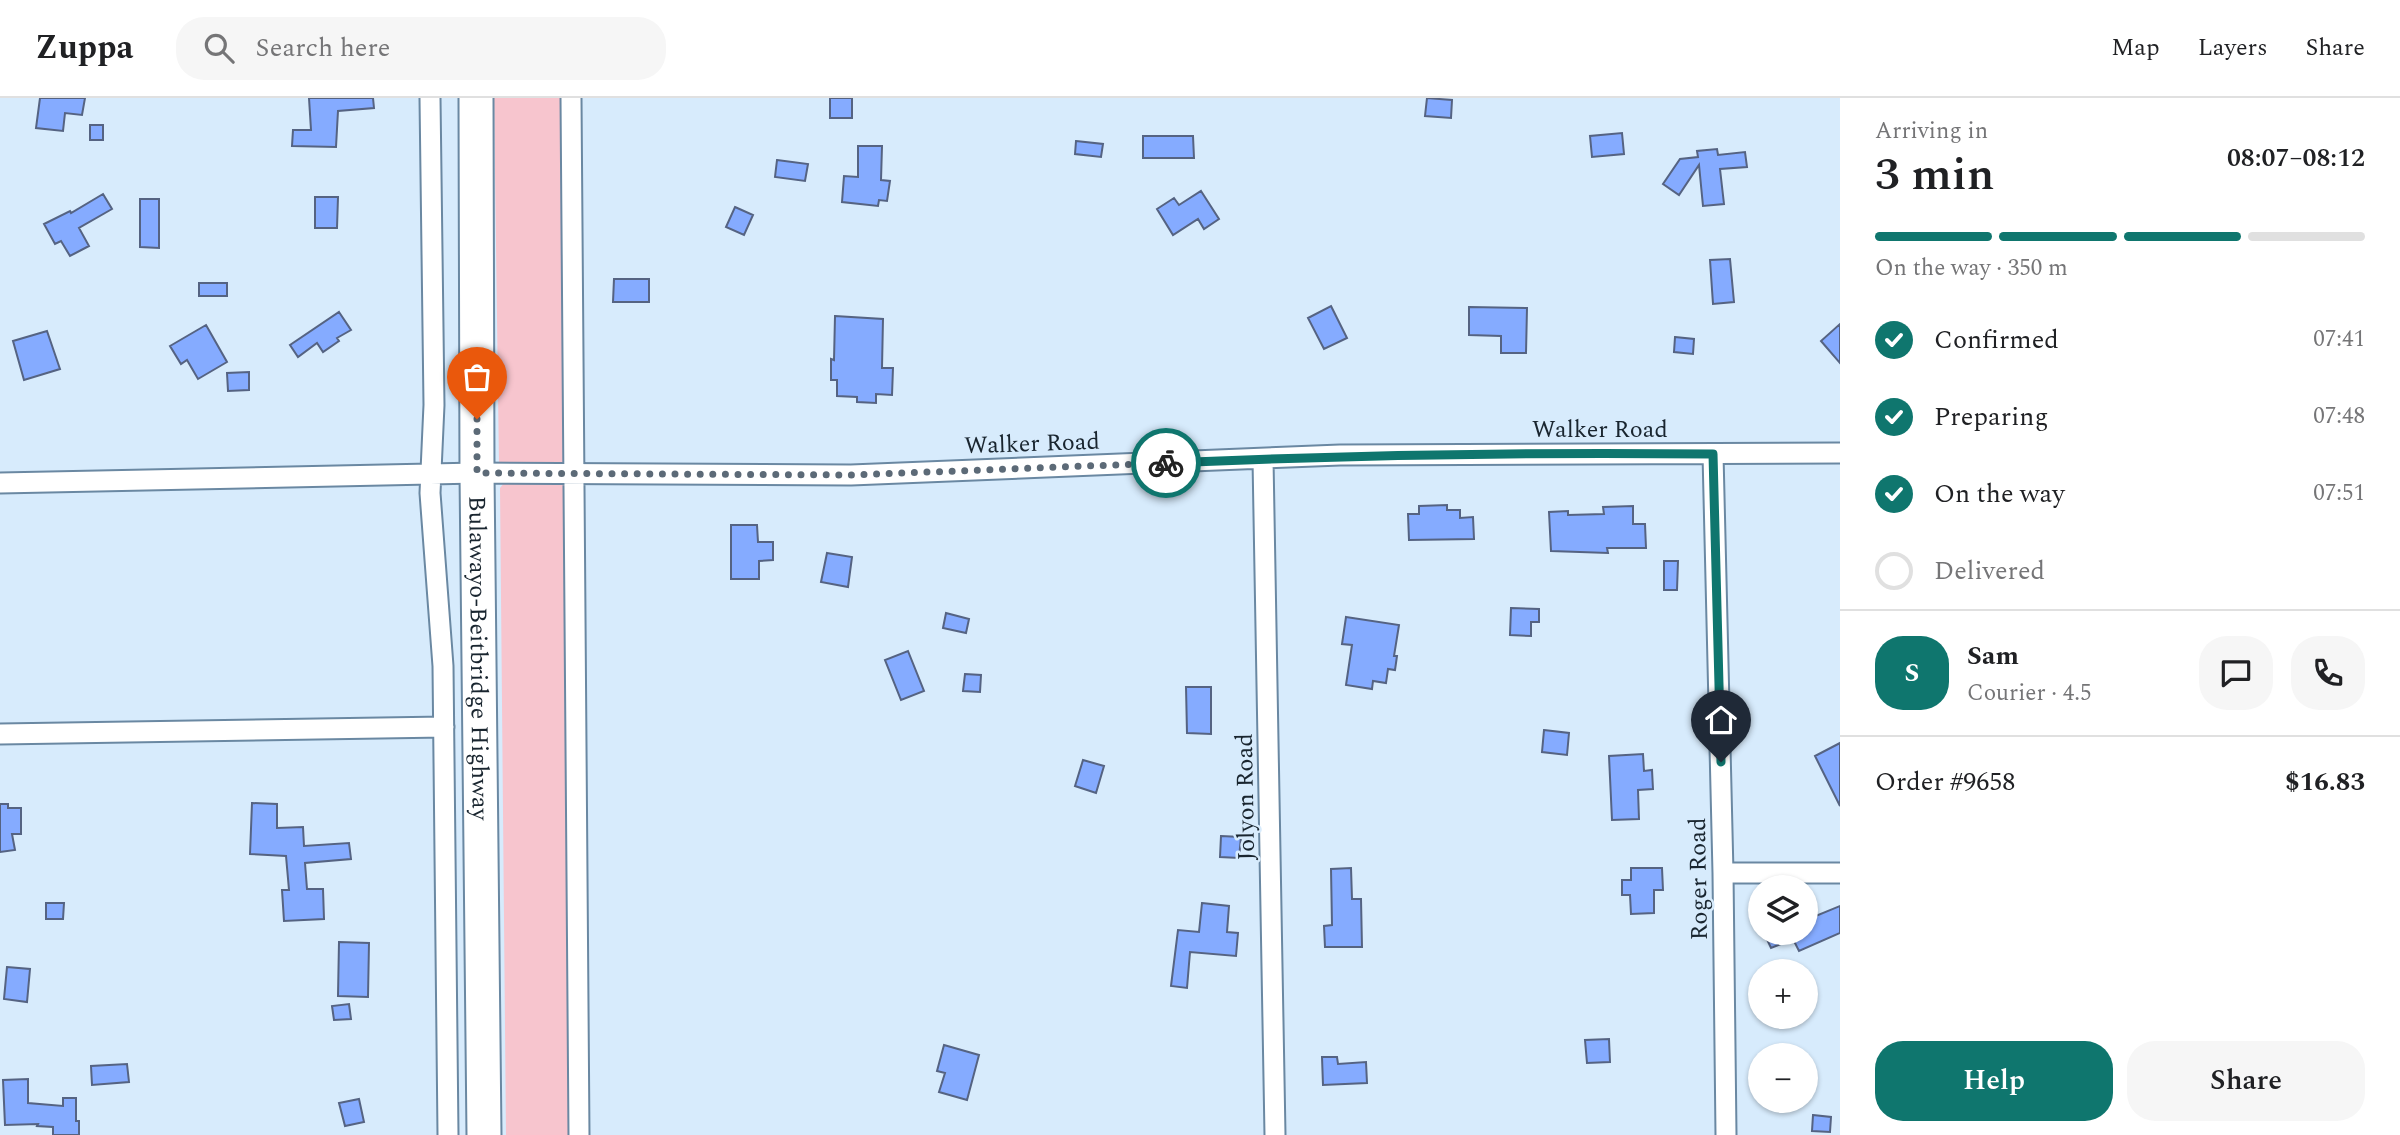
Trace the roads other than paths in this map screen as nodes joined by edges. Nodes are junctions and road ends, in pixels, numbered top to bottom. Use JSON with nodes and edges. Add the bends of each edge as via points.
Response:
{"nodes":[{"id":1,"x":430,"y":98,"type":"edge"},
{"id":2,"x":476,"y":98,"type":"edge"},
{"id":3,"x":571,"y":98,"type":"edge"},
{"id":4,"x":1840,"y":453,"type":"edge"},
{"id":5,"x":1713,"y":454,"type":"junction"},
{"id":6,"x":1263,"y":458,"type":"junction"},
{"id":7,"x":574,"y":472,"type":"junction"},
{"id":8,"x":477,"y":473,"type":"junction"},
{"id":9,"x":430,"y":474,"type":"junction"},
{"id":10,"x":0,"y":483,"type":"edge"},
{"id":11,"x":443,"y":727,"type":"junction"},
{"id":12,"x":0,"y":734,"type":"edge"},
{"id":13,"x":1723,"y":873,"type":"junction"},
{"id":14,"x":1840,"y":873,"type":"edge"},
{"id":15,"x":448,"y":1135,"type":"edge"},
{"id":16,"x":484,"y":1135,"type":"edge"},
{"id":17,"x":579,"y":1135,"type":"edge"},
{"id":18,"x":1275,"y":1135,"type":"edge"},
{"id":19,"x":1726,"y":1135,"type":"edge"}],
"edges":[{"from":1,"to":9,"type":"street","via":[[434,405]]},
{"from":2,"to":8,"type":"highway","name":"Bulawayo-Beitbridge Highway"},
{"from":3,"to":7,"type":"street"},
{"from":4,"to":5,"type":"street","name":"Walker Road"},
{"from":5,"to":6,"type":"street","name":"Walker Road"},
{"from":5,"to":13,"type":"street","name":"Roger Road"},
{"from":6,"to":7,"type":"street","name":"Walker Road","via":[[851,475]]},
{"from":6,"to":18,"type":"street","name":"Jolyon Road"},
{"from":7,"to":8,"type":"street","name":"Walker Road"},
{"from":7,"to":17,"type":"street"},
{"from":8,"to":9,"type":"street","name":"Walker Road"},
{"from":8,"to":16,"type":"highway","name":"Bulawayo-Beitbridge Highway"},
{"from":9,"to":10,"type":"street","name":"Walker Road"},
{"from":9,"to":11,"type":"street"},
{"from":11,"to":12,"type":"street"},
{"from":11,"to":15,"type":"street"},
{"from":13,"to":14,"type":"street"},
{"from":13,"to":19,"type":"street","name":"Roger Road"}]}
